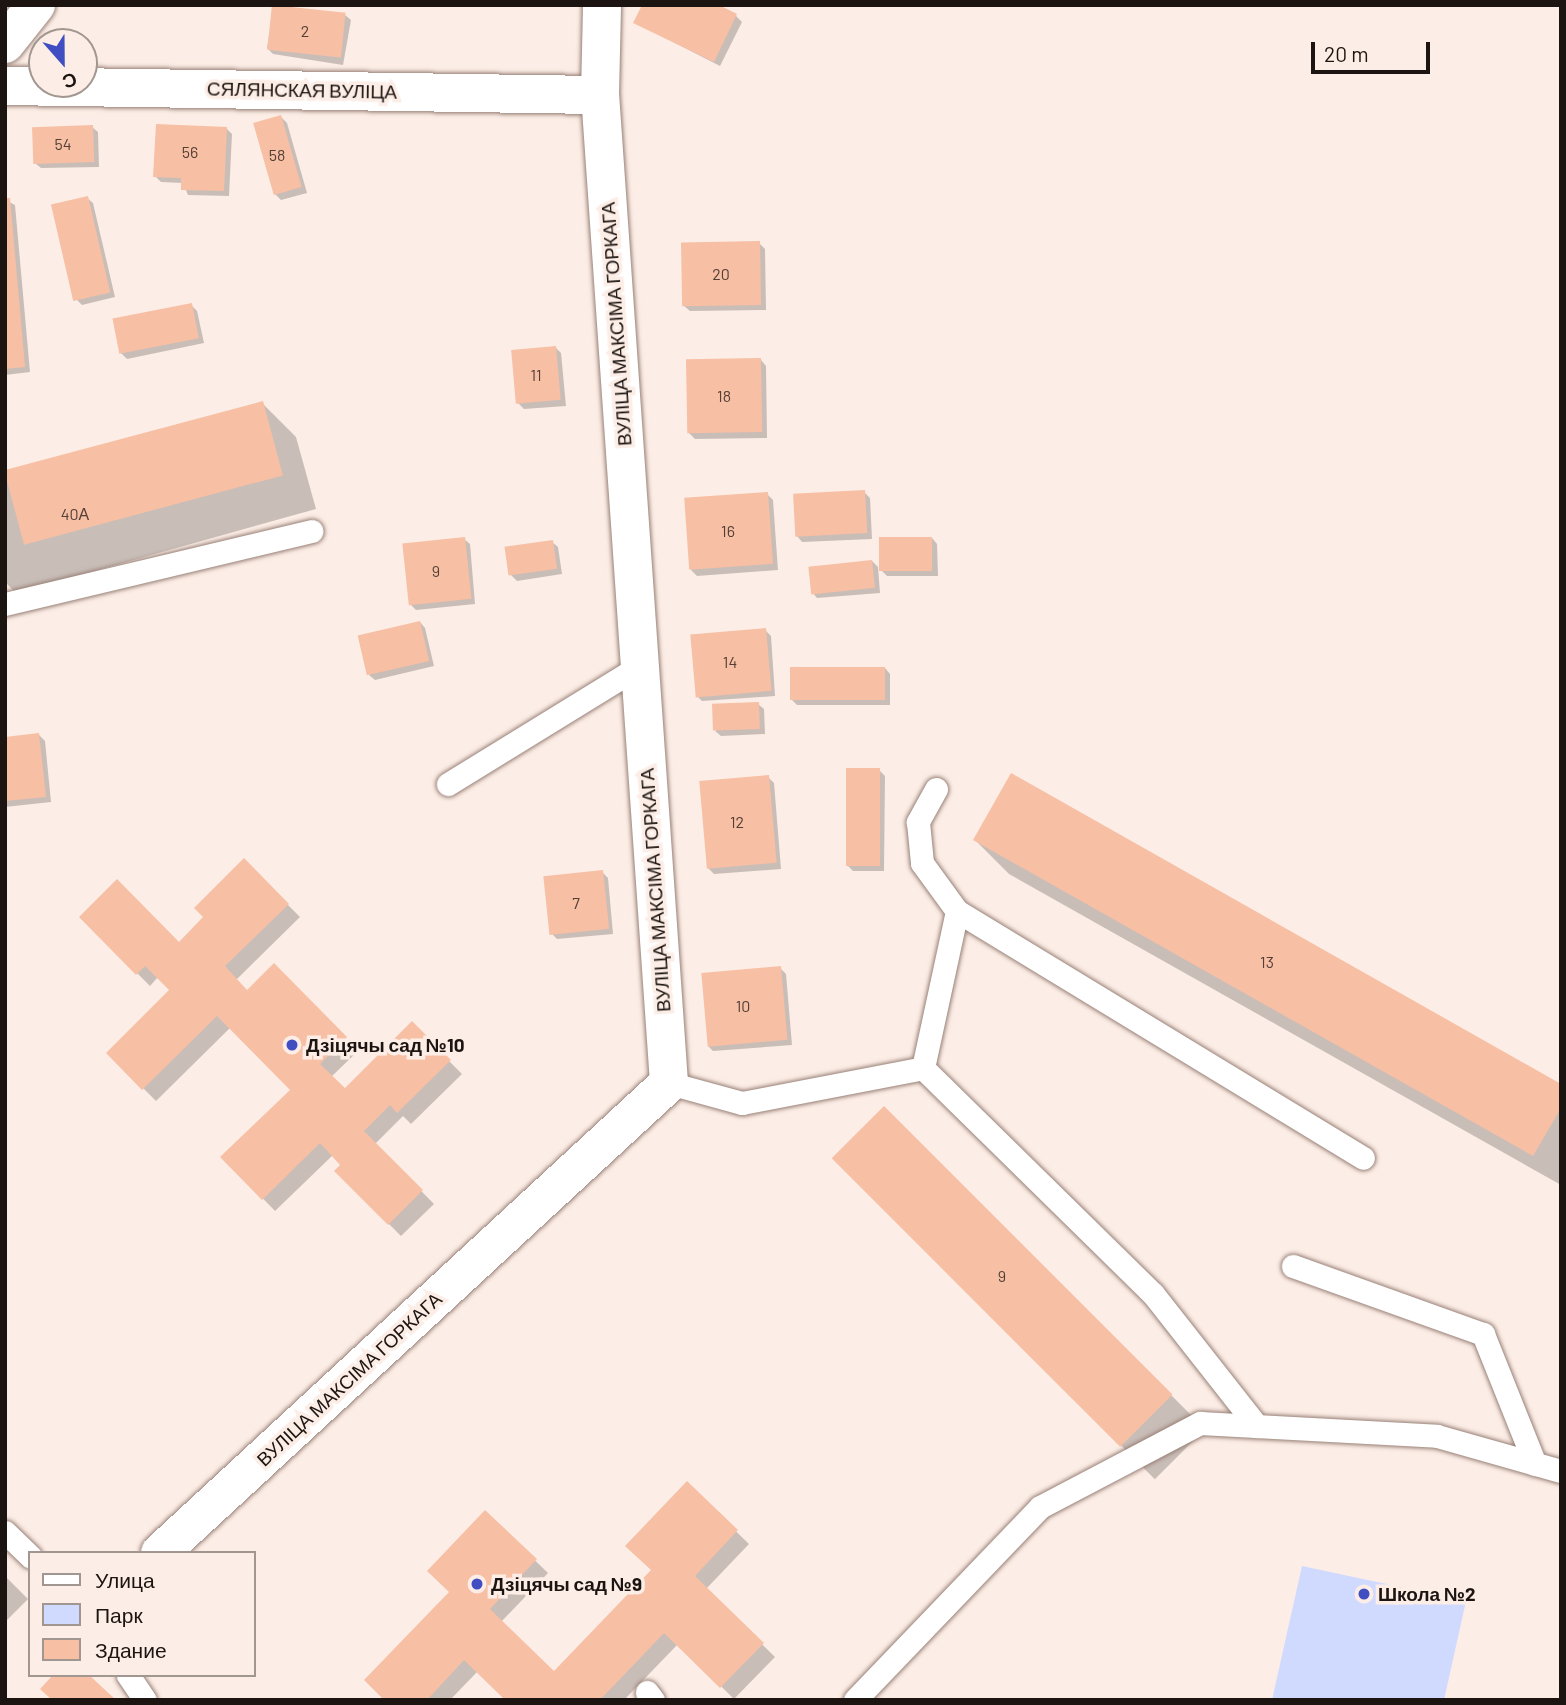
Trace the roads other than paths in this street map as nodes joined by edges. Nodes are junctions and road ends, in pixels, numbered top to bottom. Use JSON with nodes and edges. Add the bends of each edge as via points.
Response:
{"nodes":[{"id":1,"x":36,"y":5,"type":"edge"},
{"id":2,"x":602,"y":5,"type":"edge"},
{"id":3,"x":5,"y":44,"type":"edge"},
{"id":4,"x":5,"y":86,"type":"edge"},
{"id":5,"x":600,"y":95,"type":"junction"},
{"id":6,"x":311,"y":531,"type":"dead end"},
{"id":7,"x":5,"y":604,"type":"edge"},
{"id":8,"x":639,"y":666,"type":"junction"},
{"id":9,"x":448,"y":784,"type":"dead end"},
{"id":10,"x":936,"y":789,"type":"dead end"},
{"id":11,"x":957,"y":911,"type":"junction"},
{"id":12,"x":923,"y":1068,"type":"junction"},
{"id":13,"x":669,"y":1083,"type":"junction"},
{"id":14,"x":1363,"y":1158,"type":"dead end"},
{"id":15,"x":1293,"y":1266,"type":"dead end"},
{"id":16,"x":1256,"y":1426,"type":"junction"},
{"id":17,"x":1535,"y":1464,"type":"junction"},
{"id":18,"x":1561,"y":1471,"type":"edge"},
{"id":19,"x":5,"y":1532,"type":"edge"},
{"id":20,"x":162,"y":1551,"type":"edge"},
{"id":21,"x":28,"y":1554,"type":"edge"},
{"id":22,"x":129,"y":1677,"type":"edge"},
{"id":23,"x":145,"y":1700,"type":"edge"},
{"id":24,"x":855,"y":1700,"type":"edge"}],
"edges":[{"from":1,"to":3,"type":"street"},
{"from":2,"to":5,"type":"street","name":"ВУЛІЦА МАКСІМА ГОРКАГА"},
{"from":4,"to":5,"type":"street","name":"СЯЛЯНСКАЯ ВУЛІЦА"},
{"from":5,"to":8,"type":"street","name":"ВУЛІЦА МАКСІМА ГОРКАГА"},
{"from":6,"to":7,"type":"lane"},
{"from":8,"to":9,"type":"lane"},
{"from":8,"to":13,"type":"street","name":"ВУЛІЦА МАКСІМА ГОРКАГА"},
{"from":10,"to":11,"type":"lane","via":[[918,822],[922,863]]},
{"from":11,"to":12,"type":"lane"},
{"from":11,"to":14,"type":"lane"},
{"from":12,"to":13,"type":"lane","via":[[742,1103]]},
{"from":12,"to":16,"type":"lane","via":[[1153,1294]]},
{"from":13,"to":20,"type":"street","name":"ВУЛІЦА МАКСІМА ГОРКАГА"},
{"from":15,"to":17,"type":"lane","via":[[1483,1334]]},
{"from":16,"to":17,"type":"lane","via":[[1437,1436]]},
{"from":16,"to":24,"type":"lane","via":[[1200,1423],[1040,1507]]},
{"from":17,"to":18,"type":"lane"},
{"from":19,"to":21,"type":"lane"},
{"from":22,"to":23,"type":"lane"}]}
